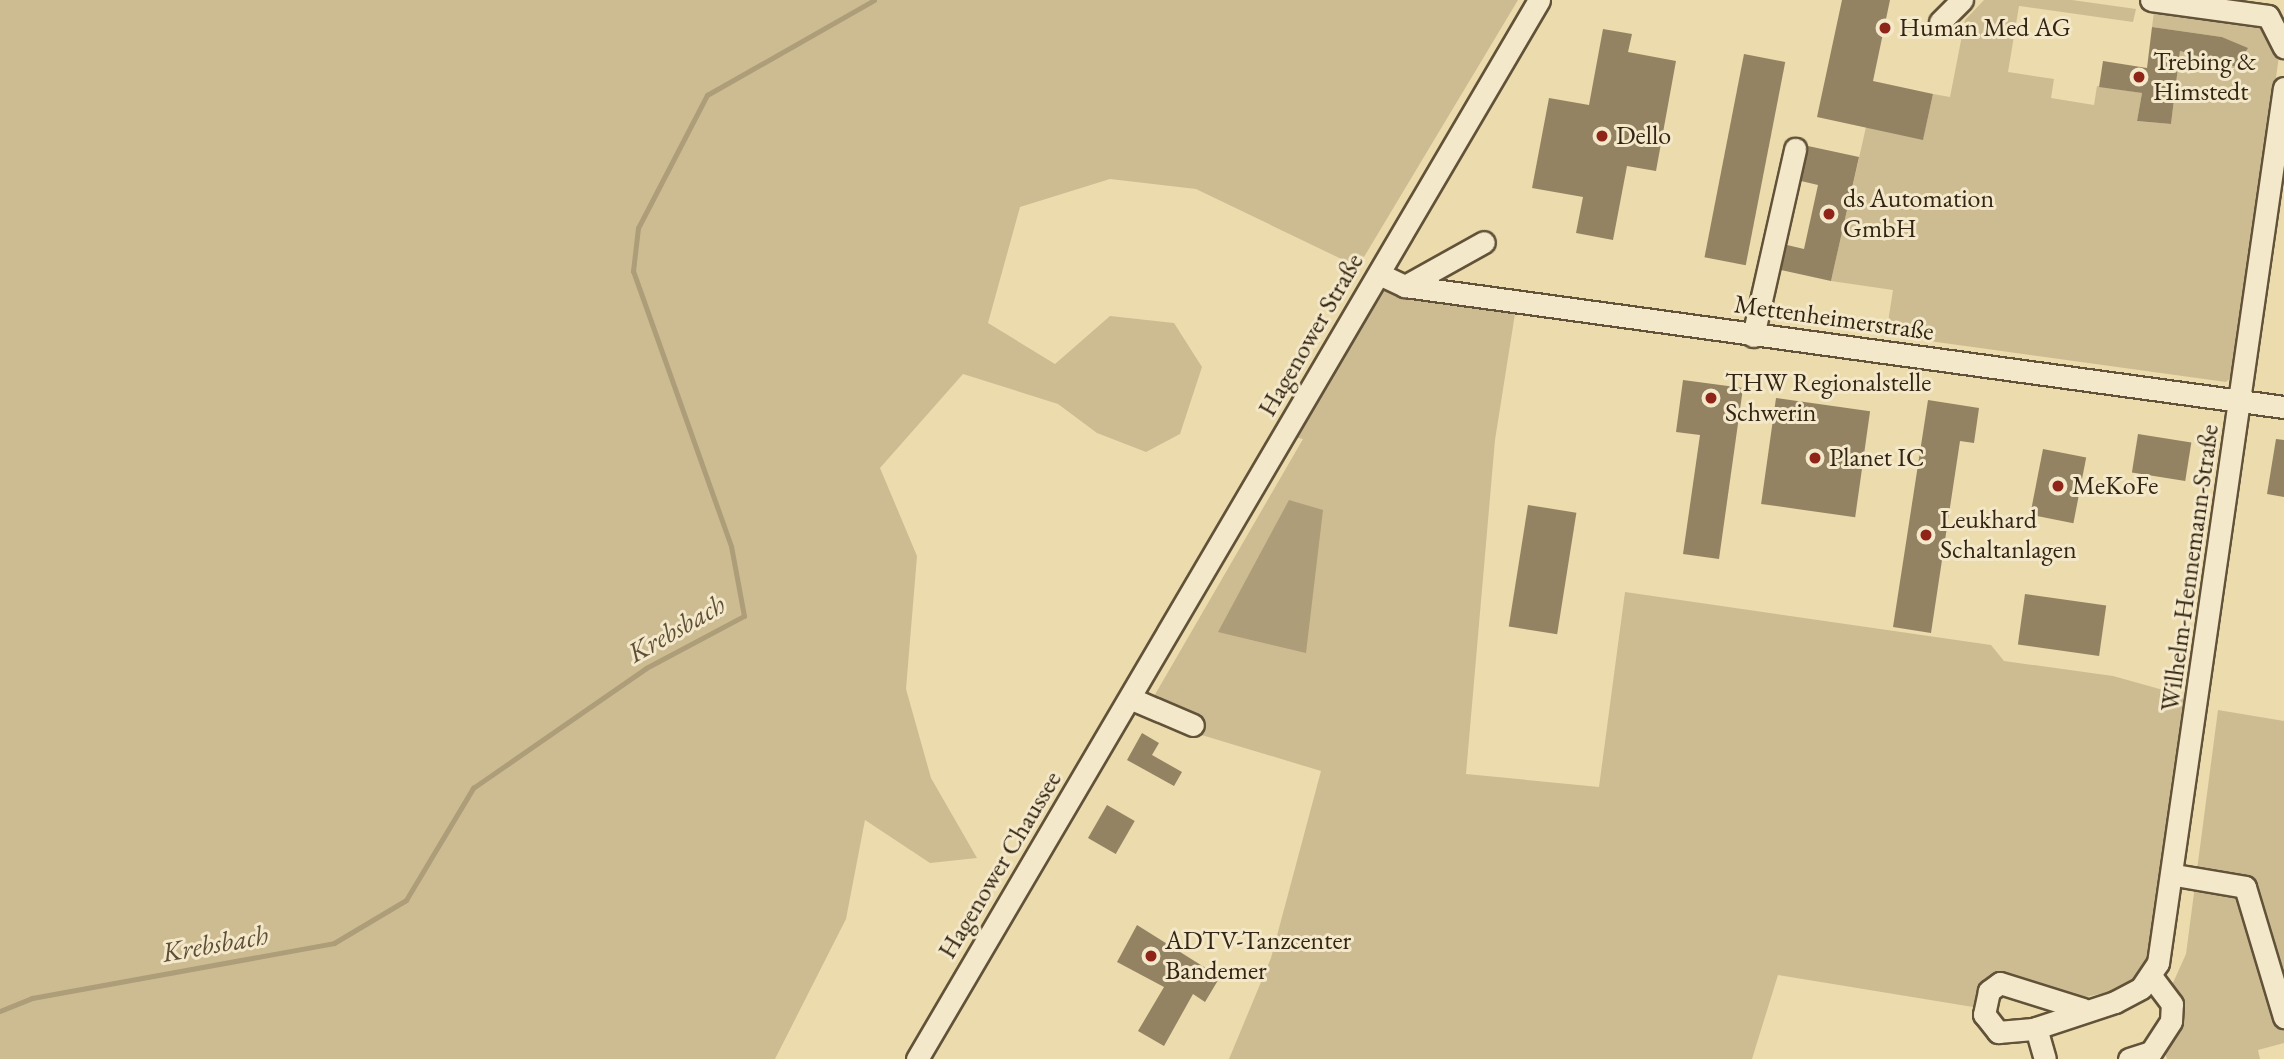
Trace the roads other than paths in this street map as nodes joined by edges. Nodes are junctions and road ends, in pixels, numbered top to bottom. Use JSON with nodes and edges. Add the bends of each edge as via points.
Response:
{"nodes":[{"id":1,"x":1539,"y":0,"type":"edge"},
{"id":2,"x":1962,"y":0,"type":"edge"},
{"id":3,"x":2151,"y":0,"type":"edge"},
{"id":4,"x":1940,"y":22,"type":"dead end"},
{"id":5,"x":2284,"y":47,"type":"edge"},
{"id":6,"x":2284,"y":88,"type":"edge"},
{"id":7,"x":1795,"y":149,"type":"dead end"},
{"id":8,"x":1484,"y":242,"type":"dead end"},
{"id":9,"x":2274,"y":251,"type":"edge"},
{"id":10,"x":1379,"y":274,"type":"junction"},
{"id":11,"x":1405,"y":286,"type":"junction"},
{"id":12,"x":1753,"y":336,"type":"junction"},
{"id":13,"x":2242,"y":400,"type":"junction"},
{"id":14,"x":2284,"y":407,"type":"edge"},
{"id":15,"x":1132,"y":699,"type":"junction"},
{"id":16,"x":1193,"y":725,"type":"dead end"},
{"id":17,"x":2175,"y":875,"type":"junction"},
{"id":18,"x":2152,"y":977,"type":"junction"},
{"id":19,"x":2083,"y":1009,"type":"junction"},
{"id":20,"x":2284,"y":1017,"type":"edge"},
{"id":21,"x":2036,"y":1028,"type":"junction"},
{"id":22,"x":917,"y":1059,"type":"edge"},
{"id":23,"x":2045,"y":1059,"type":"edge"},
{"id":24,"x":2129,"y":1059,"type":"edge"}],
"edges":[{"from":1,"to":10,"type":"street","name":"Hagenower Straße"},
{"from":2,"to":4,"type":"street"},
{"from":3,"to":5,"type":"street","via":[[2268,16]]},
{"from":6,"to":9,"type":"street","name":"Wilhelm-Hennemann-Straße"},
{"from":7,"to":12,"type":"street"},
{"from":8,"to":11,"type":"street"},
{"from":9,"to":13,"type":"street","name":"Wilhelm-Hennemann-Straße"},
{"from":10,"to":11,"type":"street","name":"Mettenheimerstraße"},
{"from":10,"to":15,"type":"street","name":"Hagenower Straße","via":[[1332,370]]},
{"from":11,"to":12,"type":"street","name":"Mettenheimerstraße"},
{"from":12,"to":13,"type":"street","name":"Mettenheimerstraße"},
{"from":13,"to":14,"type":"street","name":"Mettenheimerstraße"},
{"from":13,"to":17,"type":"street","name":"Wilhelm-Hennemann-Straße"},
{"from":15,"to":16,"type":"street"},
{"from":15,"to":22,"type":"street","name":"Hagenower Chaussee"},
{"from":17,"to":18,"type":"street","name":"Wilhelm-Hennemann-Straße"},
{"from":17,"to":20,"type":"street","via":[[2245,887]]},
{"from":18,"to":19,"type":"street","via":[[2115,1002]]},
{"from":18,"to":24,"type":"street","via":[[2172,1004],[2171,1021],[2151,1052]]},
{"from":19,"to":21,"type":"street"},
{"from":19,"to":21,"type":"street","via":[[2012,983],[1989,991],[1987,1025],[1998,1032]]},
{"from":21,"to":23,"type":"street"}]}
